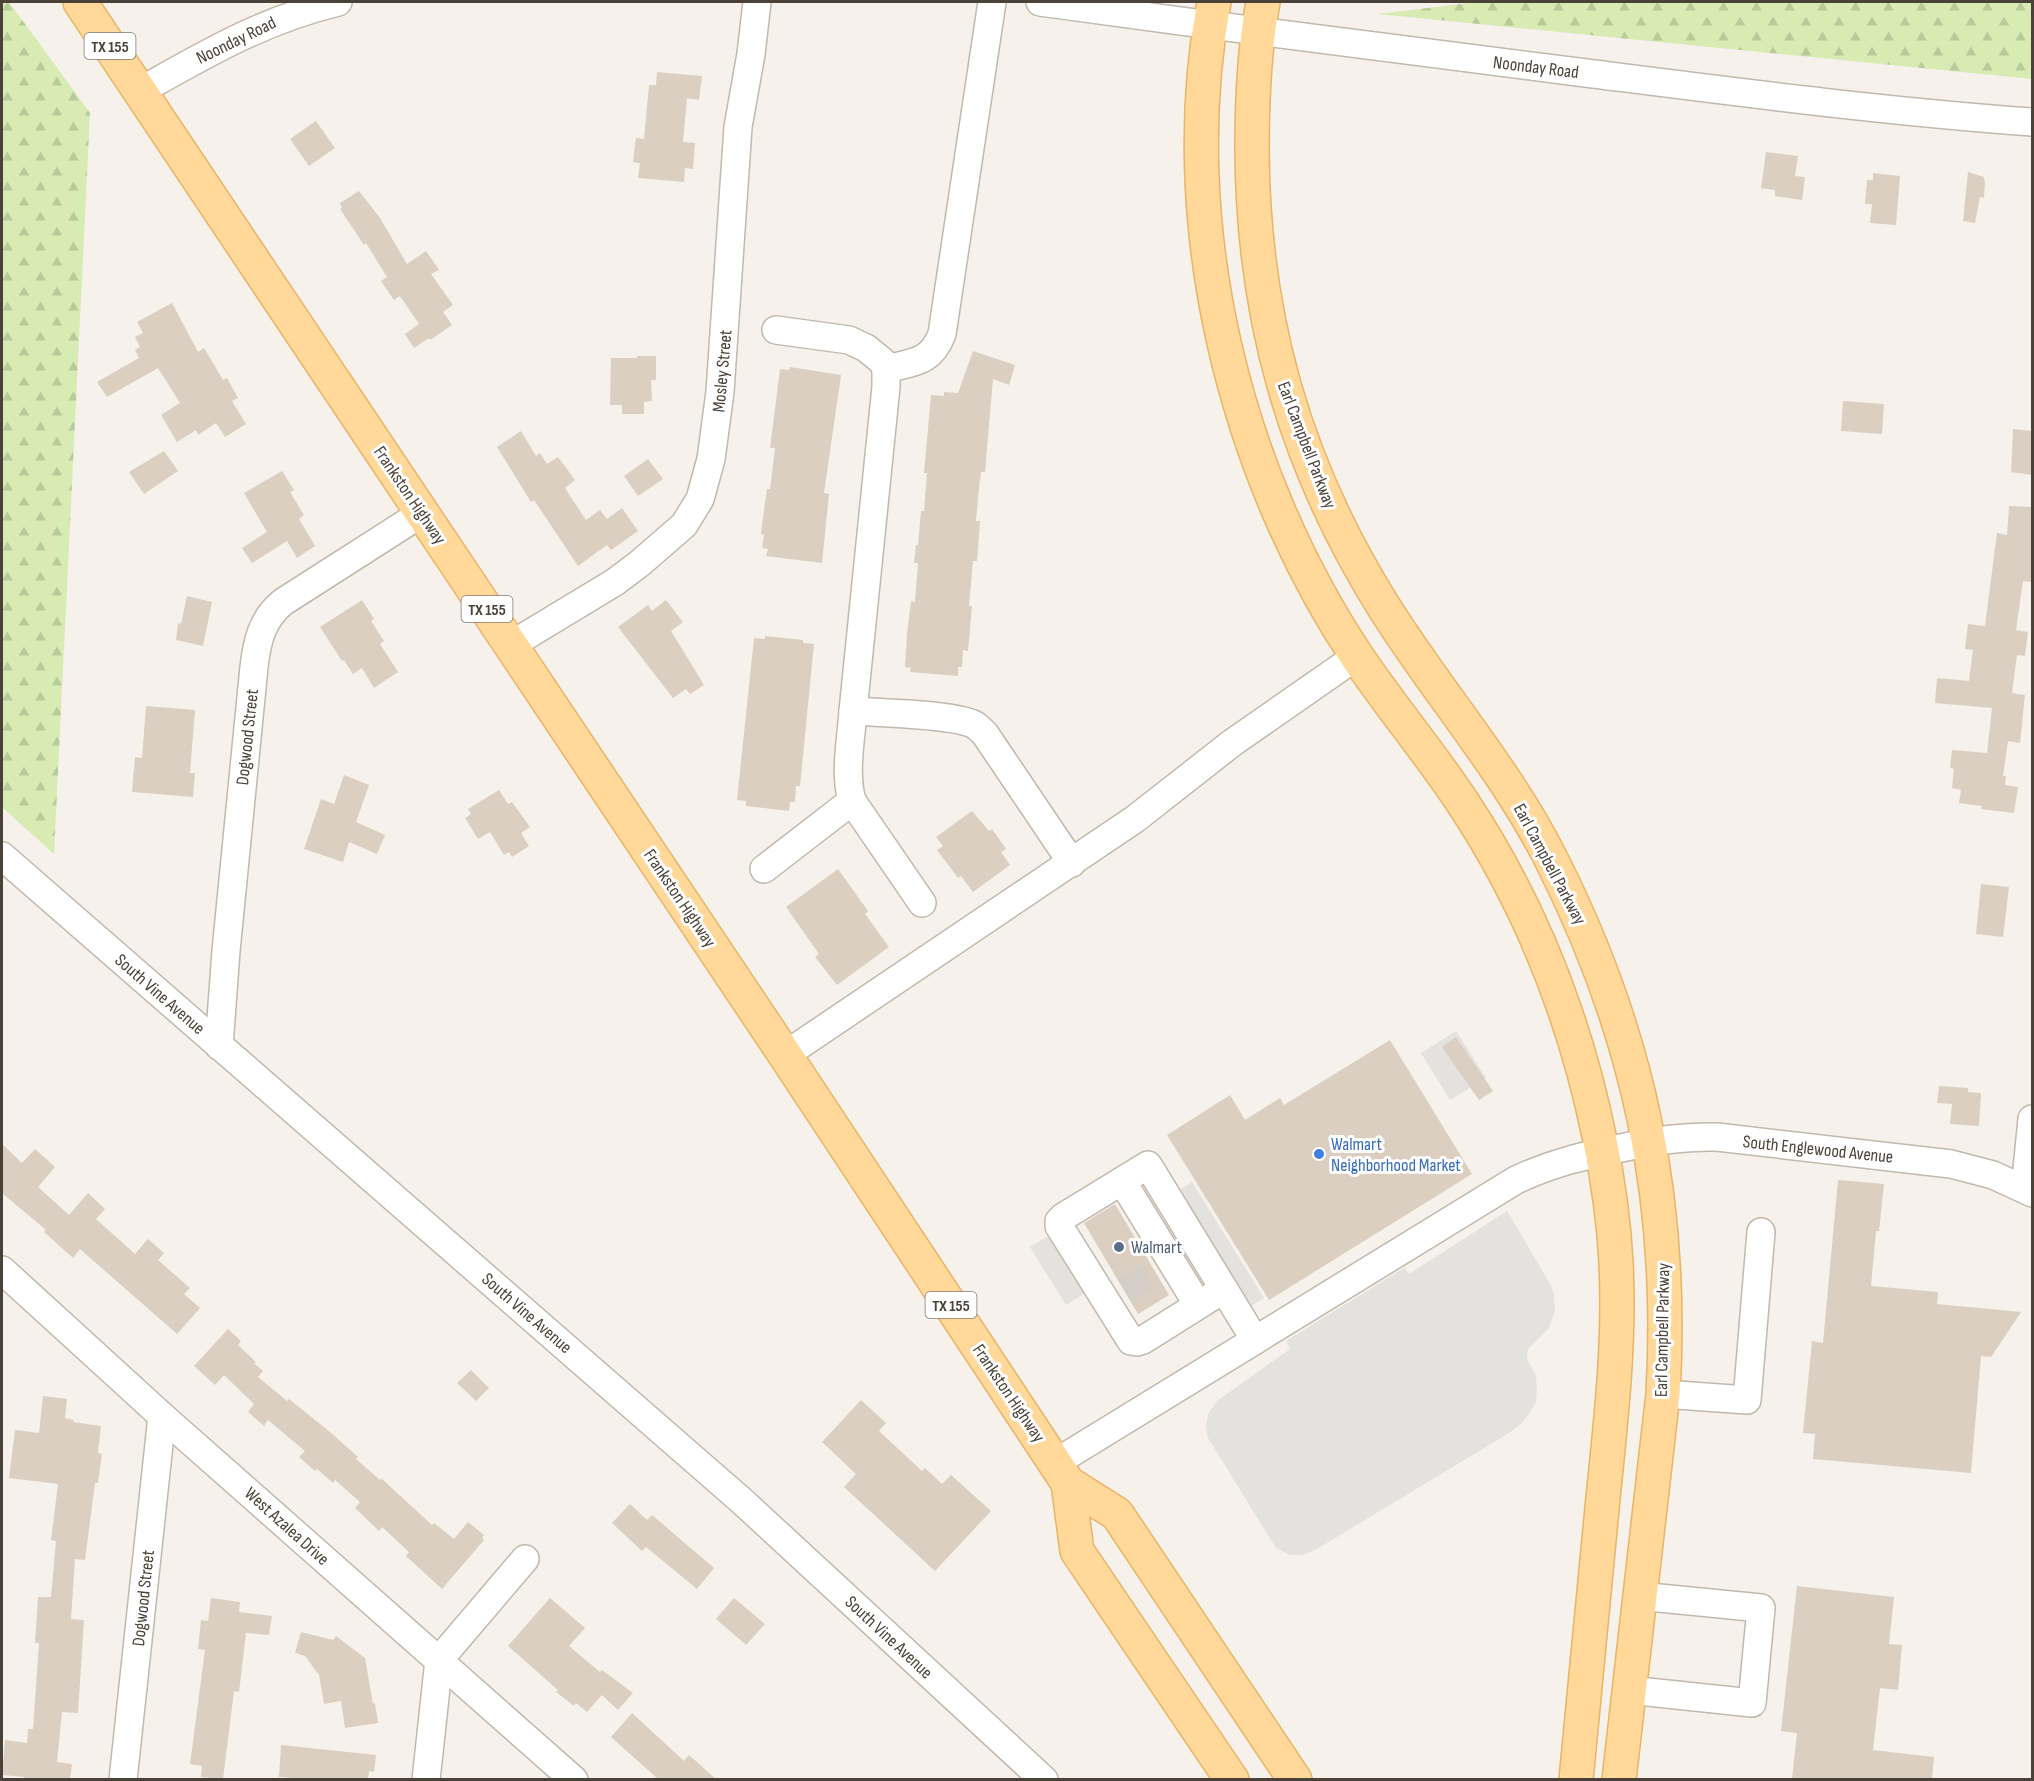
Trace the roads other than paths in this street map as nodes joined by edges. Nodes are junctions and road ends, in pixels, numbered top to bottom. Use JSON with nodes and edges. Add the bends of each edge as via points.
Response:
{"nodes":[{"id":1,"x":80,"y":2,"type":"edge"},
{"id":2,"x":338,"y":2,"type":"edge"},
{"id":3,"x":757,"y":2,"type":"edge"},
{"id":4,"x":992,"y":2,"type":"edge"},
{"id":5,"x":1040,"y":2,"type":"edge"},
{"id":6,"x":1212,"y":13,"type":"edge"},
{"id":7,"x":1260,"y":17,"type":"edge"},
{"id":8,"x":140,"y":91,"type":"junction"},
{"id":9,"x":2032,"y":122,"type":"edge"},
{"id":10,"x":776,"y":330,"type":"dead end"},
{"id":11,"x":886,"y":369,"type":"junction"},
{"id":12,"x":422,"y":513,"type":"junction"},
{"id":13,"x":1397,"y":627,"type":"junction"},
{"id":14,"x":511,"y":645,"type":"junction"},
{"id":15,"x":1357,"y":656,"type":"junction"},
{"id":16,"x":854,"y":711,"type":"junction"},
{"id":17,"x":852,"y":801,"type":"junction"},
{"id":18,"x":2,"y":856,"type":"edge"},
{"id":19,"x":1072,"y":862,"type":"junction"},
{"id":20,"x":764,"y":868,"type":"dead end"},
{"id":21,"x":922,"y":903,"type":"dead end"},
{"id":22,"x":219,"y":1046,"type":"junction"},
{"id":23,"x":785,"y":1055,"type":"junction"},
{"id":24,"x":2032,"y":1119,"type":"edge"},
{"id":25,"x":1650,"y":1142,"type":"junction"},
{"id":26,"x":1600,"y":1152,"type":"junction"},
{"id":27,"x":1122,"y":1181,"type":"junction"},
{"id":28,"x":2029,"y":1191,"type":"edge"},
{"id":29,"x":1761,"y":1232,"type":"dead end"},
{"id":30,"x":2,"y":1270,"type":"edge"},
{"id":31,"x":1224,"y":1289,"type":"junction"},
{"id":32,"x":1198,"y":1305,"type":"junction"},
{"id":33,"x":1255,"y":1340,"type":"junction"},
{"id":34,"x":1614,"y":1390,"type":"junction"},
{"id":35,"x":1663,"y":1394,"type":"junction"},
{"id":36,"x":162,"y":1416,"type":"junction"},
{"id":37,"x":1061,"y":1473,"type":"junction"},
{"id":38,"x":1600,"y":1536,"type":"junction"},
{"id":39,"x":1646,"y":1542,"type":"junction"},
{"id":40,"x":525,"y":1559,"type":"dead end"},
{"id":41,"x":1594,"y":1594,"type":"junction"},
{"id":42,"x":1639,"y":1596,"type":"junction"},
{"id":43,"x":439,"y":1660,"type":"junction"},
{"id":44,"x":1586,"y":1683,"type":"junction"},
{"id":45,"x":1629,"y":1690,"type":"junction"},
{"id":46,"x":123,"y":1779,"type":"edge"},
{"id":47,"x":426,"y":1779,"type":"edge"},
{"id":48,"x":574,"y":1779,"type":"edge"},
{"id":49,"x":1044,"y":1779,"type":"edge"},
{"id":50,"x":1232,"y":1779,"type":"edge"},
{"id":51,"x":1295,"y":1779,"type":"edge"},
{"id":52,"x":1576,"y":1779,"type":"edge"},
{"id":53,"x":1619,"y":1779,"type":"edge"}],
"edges":[{"from":1,"to":8,"type":"main road","name":"Frankston Highway","number":"TX 155"},
{"from":2,"to":8,"type":"street","name":"Noonday Road","via":[[261,26]]},
{"from":3,"to":14,"type":"street","name":"Mosley Street","via":[[738,126],[717,424],[700,499],[684,525],[639,564]]},
{"from":4,"to":11,"type":"street","via":[[942,334],[931,354]]},
{"from":5,"to":6,"type":"street","name":"Noonday Road"},
{"from":6,"to":7,"type":"street","name":"Noonday Road"},
{"from":6,"to":15,"type":"main road","via":[[1206,53],[1203,193],[1222,335],[1240,406],[1279,514],[1323,603]]},
{"from":7,"to":9,"type":"street","name":"Noonday Road","via":[[1741,92]]},
{"from":7,"to":13,"type":"main road","name":"Earl Campbell Parkway","via":[[1252,113],[1254,211],[1272,344],[1294,421],[1325,497]]},
{"from":8,"to":12,"type":"main road","name":"Frankston Highway","number":"TX 155"},
{"from":10,"to":11,"type":"street","via":[[849,340],[866,348]]},
{"from":11,"to":16,"type":"street"},
{"from":12,"to":14,"type":"main road","name":"Frankston Highway","number":"TX 155"},
{"from":12,"to":22,"type":"street","name":"Dogwood Street","via":[[283,602],[260,632]]},
{"from":13,"to":15,"type":"main road"},
{"from":13,"to":25,"type":"main road","name":"Earl Campbell Parkway","via":[[1506,783],[1554,864],[1613,1001]]},
{"from":14,"to":23,"type":"main road","name":"Frankston Highway","number":"TX 155"},
{"from":15,"to":19,"type":"street"},
{"from":15,"to":26,"type":"main road","via":[[1466,807],[1514,892],[1565,1011],[1584,1074]]},
{"from":16,"to":17,"type":"street","via":[[848,773]]},
{"from":16,"to":19,"type":"street","via":[[942,718],[975,725]]},
{"from":17,"to":20,"type":"street"},
{"from":17,"to":21,"type":"street"},
{"from":18,"to":22,"type":"street","name":"South Vine Avenue"},
{"from":19,"to":23,"type":"street"},
{"from":22,"to":49,"type":"street","name":"South Vine Avenue","via":[[743,1502]]},
{"from":23,"to":37,"type":"main road","name":"Frankston Highway","number":"TX 155"},
{"from":24,"to":28,"type":"street"},
{"from":25,"to":26,"type":"street","name":"South Englewood Avenue"},
{"from":25,"to":28,"type":"street","name":"South Englewood Avenue","via":[[1717,1137],[1935,1162],[1993,1176]]},
{"from":25,"to":35,"type":"main road","name":"Earl Campbell Parkway","via":[[1664,1274]]},
{"from":26,"to":33,"type":"street","name":"South Englewood Avenue","via":[[1558,1162],[1516,1180]]},
{"from":26,"to":34,"type":"main road","via":[[1609,1192],[1616,1260]]},
{"from":27,"to":31,"type":"street","via":[[1148,1165]]},
{"from":27,"to":32,"type":"street","via":[[1163,1266]]},
{"from":27,"to":32,"type":"street","via":[[1059,1221],[1059,1226],[1115,1297],[1127,1337],[1137,1342]]},
{"from":29,"to":35,"type":"street","via":[[1747,1400]]},
{"from":30,"to":36,"type":"street","name":"West Azalea Drive"},
{"from":31,"to":32,"type":"street"},
{"from":31,"to":33,"type":"street"},
{"from":33,"to":37,"type":"street","name":"South Englewood Avenue"},
{"from":34,"to":35,"type":"main road"},
{"from":34,"to":38,"type":"main road"},
{"from":35,"to":39,"type":"main road","name":"Earl Campbell Parkway"},
{"from":36,"to":43,"type":"street","name":"West Azalea Drive"},
{"from":36,"to":46,"type":"street","name":"Dogwood Street"},
{"from":37,"to":50,"type":"main road","number":"TX 155","via":[[1077,1551]]},
{"from":37,"to":51,"type":"main road","name":"Frankston Highway","number":"TX 155","via":[[1117,1514]]},
{"from":38,"to":39,"type":"main road"},
{"from":38,"to":41,"type":"main road"},
{"from":39,"to":42,"type":"main road","name":"Earl Campbell Parkway"},
{"from":40,"to":43,"type":"street"},
{"from":41,"to":42,"type":"main road"},
{"from":41,"to":44,"type":"main road"},
{"from":42,"to":45,"type":"main road","name":"Earl Campbell Parkway"},
{"from":42,"to":45,"type":"street","via":[[1761,1608],[1752,1703]]},
{"from":43,"to":47,"type":"street"},
{"from":43,"to":48,"type":"street","name":"West Azalea Drive"},
{"from":44,"to":45,"type":"main road"},
{"from":44,"to":52,"type":"main road"},
{"from":45,"to":53,"type":"main road","name":"Earl Campbell Parkway"}]}
